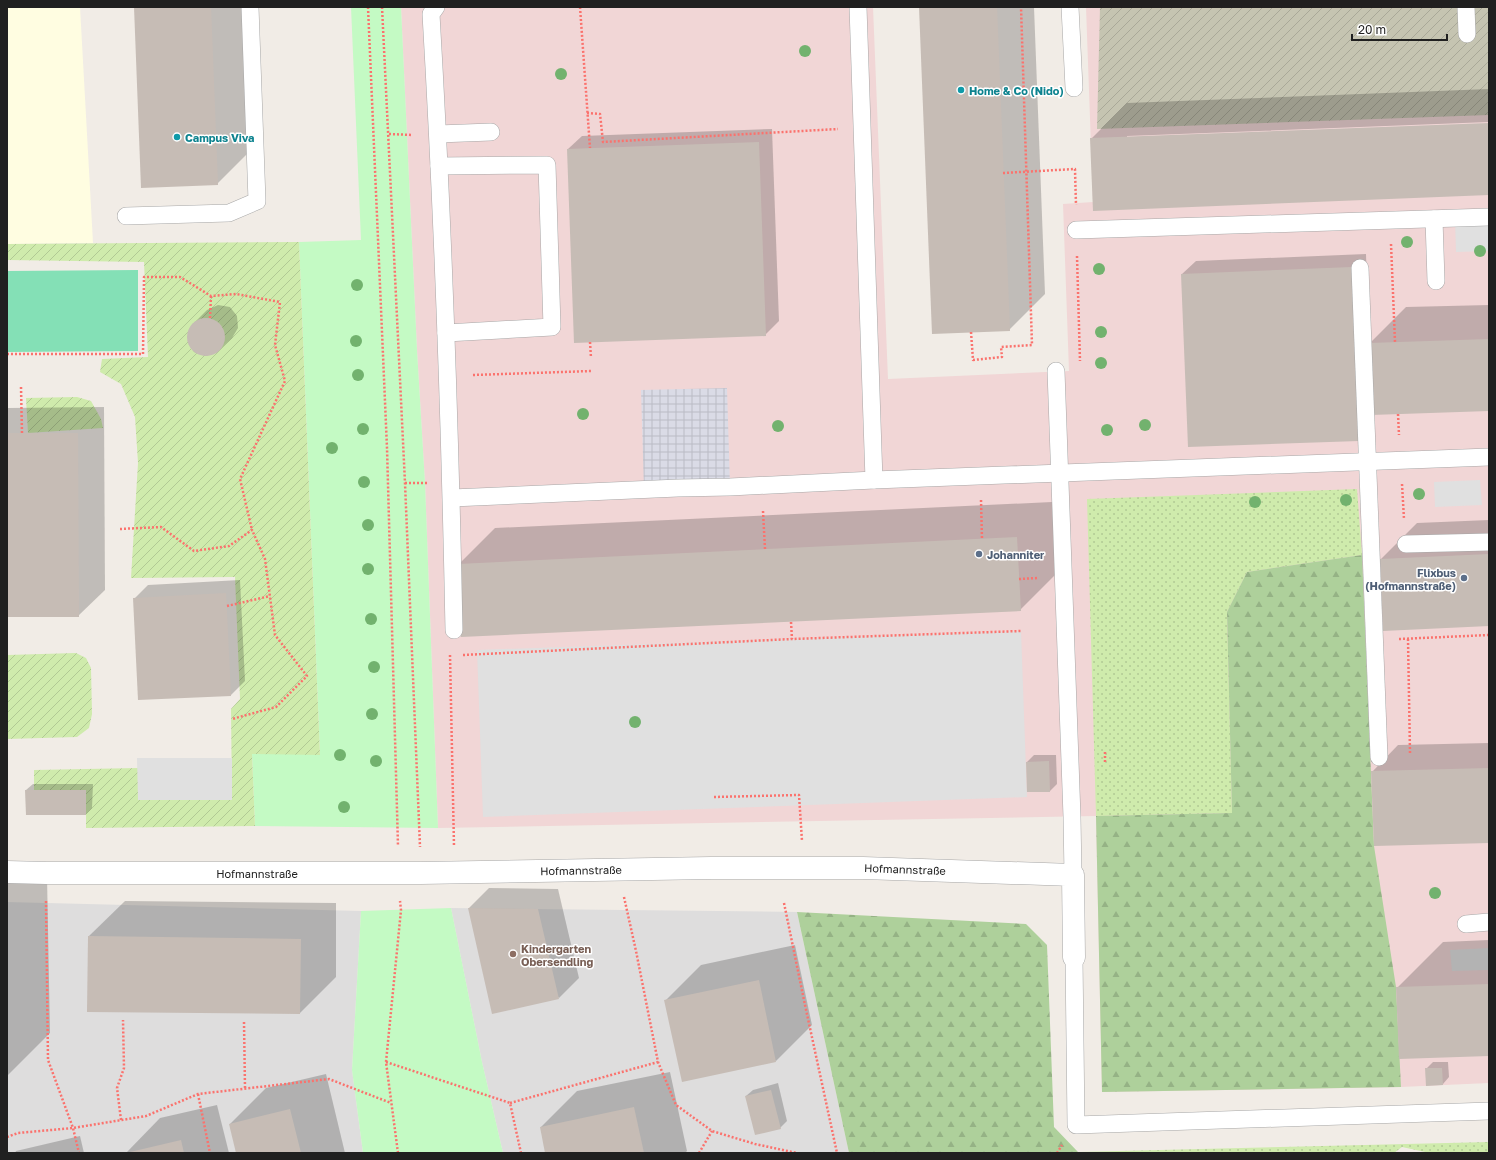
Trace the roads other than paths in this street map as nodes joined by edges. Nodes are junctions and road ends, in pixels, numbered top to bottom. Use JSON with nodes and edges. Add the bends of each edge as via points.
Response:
{"nodes":[{"id":1,"x":250,"y":7,"type":"edge"},
{"id":2,"x":436,"y":7,"type":"edge"},
{"id":3,"x":858,"y":7,"type":"edge"},
{"id":4,"x":1070,"y":7,"type":"edge"},
{"id":5,"x":1466,"y":7,"type":"edge"},
{"id":6,"x":1467,"y":34,"type":"dead end"},
{"id":7,"x":1074,"y":88,"type":"dead end"},
{"id":8,"x":490,"y":132,"type":"dead end"},
{"id":9,"x":438,"y":134,"type":"junction"},
{"id":10,"x":439,"y":166,"type":"junction"},
{"id":11,"x":126,"y":216,"type":"dead end"},
{"id":12,"x":1489,"y":217,"type":"edge"},
{"id":13,"x":1434,"y":219,"type":"junction"},
{"id":14,"x":1076,"y":230,"type":"road end"},
{"id":15,"x":1360,"y":268,"type":"dead end"},
{"id":16,"x":1436,"y":281,"type":"dead end"},
{"id":17,"x":446,"y":333,"type":"junction"},
{"id":18,"x":1056,"y":371,"type":"dead end"},
{"id":19,"x":1489,"y":457,"type":"edge"},
{"id":20,"x":1368,"y":461,"type":"junction"},
{"id":21,"x":1060,"y":473,"type":"junction"},
{"id":22,"x":874,"y":480,"type":"junction"},
{"id":23,"x":452,"y":498,"type":"junction"},
{"id":24,"x":1489,"y":542,"type":"edge"},
{"id":25,"x":1406,"y":544,"type":"road end"},
{"id":26,"x":454,"y":630,"type":"dead end"},
{"id":27,"x":1379,"y":757,"type":"dead end"},
{"id":28,"x":7,"y":872,"type":"edge"},
{"id":29,"x":1073,"y":875,"type":"junction"},
{"id":30,"x":1489,"y":922,"type":"edge"},
{"id":31,"x":1466,"y":924,"type":"dead end"},
{"id":32,"x":1074,"y":957,"type":"joint"},
{"id":33,"x":1489,"y":1111,"type":"edge"}],
"edges":[{"from":1,"to":11,"type":"lane","via":[[257,201],[229,213]]},
{"from":2,"to":9,"type":"lane","via":[[431,14]]},
{"from":3,"to":22,"type":"lane"},
{"from":4,"to":7,"type":"lane"},
{"from":5,"to":6,"type":"lane"},
{"from":8,"to":9,"type":"lane"},
{"from":9,"to":10,"type":"lane"},
{"from":10,"to":17,"type":"lane"},
{"from":10,"to":17,"type":"lane","via":[[547,165],[552,327]]},
{"from":12,"to":13,"type":"lane"},
{"from":13,"to":14,"type":"lane"},
{"from":13,"to":16,"type":"lane"},
{"from":15,"to":20,"type":"lane"},
{"from":17,"to":23,"type":"lane"},
{"from":18,"to":21,"type":"lane"},
{"from":19,"to":20,"type":"lane"},
{"from":20,"to":21,"type":"lane"},
{"from":20,"to":27,"type":"lane"},
{"from":21,"to":22,"type":"lane"},
{"from":21,"to":29,"type":"lane"},
{"from":22,"to":23,"type":"lane"},
{"from":23,"to":26,"type":"lane"},
{"from":24,"to":25,"type":"lane"},
{"from":28,"to":29,"type":"street","name":"Hofmannstraße","via":[[421,873],[871,868]]},
{"from":29,"to":32,"type":"street"},
{"from":30,"to":31,"type":"lane"},
{"from":32,"to":33,"type":"lane","via":[[1076,1125]]}]}
